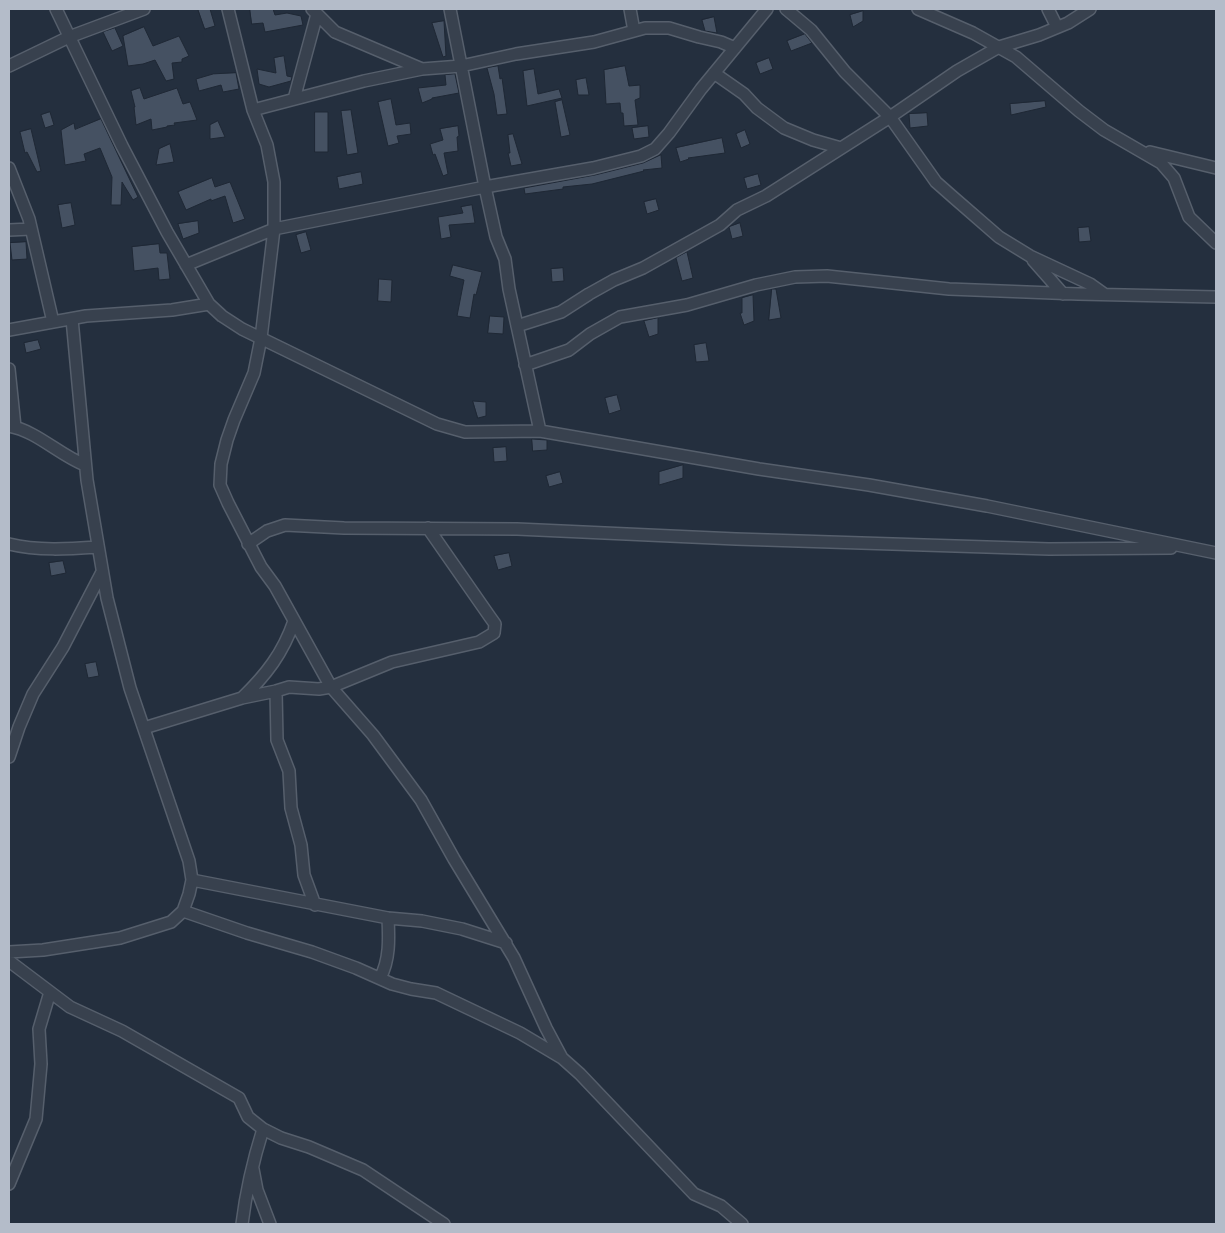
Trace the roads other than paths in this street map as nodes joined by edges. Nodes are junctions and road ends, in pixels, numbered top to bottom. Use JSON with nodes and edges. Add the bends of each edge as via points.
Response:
{"nodes":[{"id":1,"x":56,"y":9,"type":"edge"},
{"id":2,"x":144,"y":9,"type":"edge"},
{"id":3,"x":228,"y":9,"type":"edge"},
{"id":4,"x":450,"y":9,"type":"edge"},
{"id":5,"x":630,"y":9,"type":"edge"},
{"id":6,"x":767,"y":9,"type":"edge"},
{"id":7,"x":786,"y":9,"type":"edge"},
{"id":8,"x":918,"y":9,"type":"edge"},
{"id":9,"x":1048,"y":9,"type":"edge"},
{"id":10,"x":1090,"y":9,"type":"edge"},
{"id":11,"x":314,"y":11,"type":"edge"},
{"id":12,"x":1057,"y":28,"type":"junction"},
{"id":13,"x":634,"y":31,"type":"junction"},
{"id":14,"x":69,"y":37,"type":"junction"},
{"id":15,"x":999,"y":47,"type":"junction"},
{"id":16,"x":735,"y":48,"type":"junction"},
{"id":17,"x":9,"y":66,"type":"edge"},
{"id":18,"x":461,"y":66,"type":"junction"},
{"id":19,"x":422,"y":69,"type":"junction"},
{"id":20,"x":714,"y":73,"type":"junction"},
{"id":21,"x":294,"y":99,"type":"junction"},
{"id":22,"x":253,"y":110,"type":"junction"},
{"id":23,"x":890,"y":117,"type":"junction"},
{"id":24,"x":841,"y":148,"type":"junction"},
{"id":25,"x":1138,"y":149,"type":"junction"},
{"id":26,"x":9,"y":168,"type":"edge"},
{"id":27,"x":1216,"y":168,"type":"edge"},
{"id":28,"x":485,"y":187,"type":"junction"},
{"id":29,"x":31,"y":229,"type":"junction"},
{"id":30,"x":274,"y":229,"type":"junction"},
{"id":31,"x":9,"y":230,"type":"edge"},
{"id":32,"x":1216,"y":243,"type":"edge"},
{"id":33,"x":1030,"y":256,"type":"junction"},
{"id":34,"x":186,"y":265,"type":"junction"},
{"id":35,"x":1063,"y":294,"type":"junction"},
{"id":36,"x":1104,"y":294,"type":"junction"},
{"id":37,"x":1216,"y":297,"type":"edge"},
{"id":38,"x":209,"y":304,"type":"junction"},
{"id":39,"x":72,"y":318,"type":"junction"},
{"id":40,"x":53,"y":322,"type":"junction"},
{"id":41,"x":517,"y":326,"type":"junction"},
{"id":42,"x":9,"y":330,"type":"edge"},
{"id":43,"x":261,"y":338,"type":"junction"},
{"id":44,"x":526,"y":365,"type":"junction"},
{"id":45,"x":9,"y":369,"type":"edge"},
{"id":46,"x":12,"y":427,"type":"edge"},
{"id":47,"x":540,"y":431,"type":"junction"},
{"id":48,"x":86,"y":465,"type":"junction"},
{"id":49,"x":428,"y":528,"type":"junction"},
{"id":50,"x":9,"y":544,"type":"edge"},
{"id":51,"x":248,"y":544,"type":"junction"},
{"id":52,"x":98,"y":547,"type":"junction"},
{"id":53,"x":1198,"y":548,"type":"junction"},
{"id":54,"x":1216,"y":553,"type":"edge"},
{"id":55,"x":102,"y":572,"type":"junction"},
{"id":56,"x":294,"y":621,"type":"junction"},
{"id":57,"x":331,"y":687,"type":"junction"},
{"id":58,"x":276,"y":691,"type":"junction"},
{"id":59,"x":242,"y":698,"type":"junction"},
{"id":60,"x":14,"y":728,"type":"edge"},
{"id":61,"x":144,"y":728,"type":"junction"},
{"id":62,"x":9,"y":757,"type":"edge"},
{"id":63,"x":192,"y":880,"type":"junction"},
{"id":64,"x":315,"y":905,"type":"junction"},
{"id":65,"x":183,"y":911,"type":"junction"},
{"id":66,"x":388,"y":918,"type":"junction"},
{"id":67,"x":506,"y":944,"type":"junction"},
{"id":68,"x":9,"y":952,"type":"edge"},
{"id":69,"x":9,"y":961,"type":"edge"},
{"id":70,"x":380,"y":978,"type":"junction"},
{"id":71,"x":50,"y":992,"type":"junction"},
{"id":72,"x":562,"y":1058,"type":"junction"},
{"id":73,"x":263,"y":1129,"type":"junction"},
{"id":74,"x":252,"y":1164,"type":"junction"},
{"id":75,"x":9,"y":1184,"type":"edge"},
{"id":76,"x":242,"y":1224,"type":"edge"},
{"id":77,"x":270,"y":1224,"type":"edge"},
{"id":78,"x":444,"y":1224,"type":"edge"},
{"id":79,"x":742,"y":1224,"type":"edge"}],
"edges":[{"from":1,"to":14,"type":"street"},
{"from":2,"to":14,"type":"street"},
{"from":3,"to":22,"type":"street"},
{"from":4,"to":18,"type":"street"},
{"from":5,"to":13,"type":"street"},
{"from":6,"to":16,"type":"street"},
{"from":7,"to":23,"type":"street","via":[[811,30],[845,72]]},
{"from":8,"to":15,"type":"street"},
{"from":9,"to":12,"type":"street"},
{"from":10,"to":12,"type":"street"},
{"from":11,"to":19,"type":"street","via":[[335,32]]},
{"from":11,"to":21,"type":"street"},
{"from":12,"to":15,"type":"street"},
{"from":13,"to":16,"type":"street","via":[[669,28]]},
{"from":13,"to":18,"type":"street","via":[[594,42]]},
{"from":14,"to":17,"type":"street"},
{"from":14,"to":34,"type":"street","via":[[122,146]]},
{"from":15,"to":23,"type":"street","via":[[957,71]]},
{"from":15,"to":25,"type":"street","via":[[1016,57],[1104,130]]},
{"from":16,"to":20,"type":"street"},
{"from":18,"to":19,"type":"street"},
{"from":18,"to":28,"type":"street"},
{"from":19,"to":21,"type":"street"},
{"from":20,"to":24,"type":"street","via":[[784,128]]},
{"from":20,"to":28,"type":"street","via":[[655,149],[592,168]]},
{"from":21,"to":22,"type":"street"},
{"from":22,"to":30,"type":"street","via":[[268,145],[274,182]]},
{"from":23,"to":24,"type":"street"},
{"from":23,"to":33,"type":"street","via":[[936,182],[999,237]]},
{"from":24,"to":41,"type":"street","via":[[692,241],[561,312]]},
{"from":25,"to":27,"type":"street"},
{"from":25,"to":32,"type":"street","via":[[1161,163],[1174,178],[1189,217]]},
{"from":26,"to":29,"type":"street"},
{"from":28,"to":30,"type":"street"},
{"from":28,"to":41,"type":"street","via":[[496,237],[505,259]]},
{"from":29,"to":31,"type":"street"},
{"from":29,"to":40,"type":"street"},
{"from":30,"to":34,"type":"street"},
{"from":30,"to":43,"type":"street"},
{"from":33,"to":35,"type":"street"},
{"from":33,"to":36,"type":"street","via":[[1090,284]]},
{"from":34,"to":38,"type":"street"},
{"from":35,"to":36,"type":"street"},
{"from":35,"to":44,"type":"street","via":[[949,289],[827,276],[795,277],[687,305],[620,317],[569,350]]},
{"from":36,"to":37,"type":"street"},
{"from":38,"to":39,"type":"street"},
{"from":38,"to":43,"type":"street","via":[[222,316]]},
{"from":39,"to":40,"type":"street"},
{"from":39,"to":48,"type":"street"},
{"from":40,"to":42,"type":"street"},
{"from":41,"to":44,"type":"street"},
{"from":43,"to":47,"type":"street","via":[[437,424],[465,432]]},
{"from":43,"to":51,"type":"street","via":[[254,373],[234,420],[221,464],[220,485]]},
{"from":44,"to":47,"type":"street"},
{"from":45,"to":46,"type":"street"},
{"from":46,"to":48,"type":"street"},
{"from":47,"to":53,"type":"street","via":[[968,502]]},
{"from":48,"to":52,"type":"street"},
{"from":49,"to":51,"type":"street","via":[[285,525],[267,531]]},
{"from":49,"to":53,"type":"street","via":[[517,528],[1049,549]]},
{"from":49,"to":57,"type":"street","via":[[495,624],[494,633],[479,642],[392,662]]},
{"from":50,"to":52,"type":"street","via":[[26,548]]},
{"from":51,"to":56,"type":"street"},
{"from":52,"to":55,"type":"street"},
{"from":53,"to":54,"type":"street"},
{"from":55,"to":60,"type":"street","via":[[63,648]]},
{"from":55,"to":61,"type":"street","via":[[106,598]]},
{"from":56,"to":57,"type":"street"},
{"from":56,"to":59,"type":"street","via":[[288,641],[274,663]]},
{"from":57,"to":58,"type":"street","via":[[289,687]]},
{"from":57,"to":67,"type":"street","via":[[373,735],[421,800]]},
{"from":58,"to":59,"type":"street"},
{"from":58,"to":64,"type":"street","via":[[277,740],[288,771],[291,808],[301,845],[304,875]]},
{"from":59,"to":61,"type":"street"},
{"from":60,"to":62,"type":"street"},
{"from":61,"to":63,"type":"street","via":[[189,861]]},
{"from":63,"to":64,"type":"street"},
{"from":63,"to":65,"type":"street"},
{"from":64,"to":66,"type":"street"},
{"from":65,"to":68,"type":"street","via":[[172,922],[120,938]]},
{"from":65,"to":70,"type":"street","via":[[312,952]]},
{"from":66,"to":67,"type":"street","via":[[454,928]]},
{"from":66,"to":70,"type":"street","via":[[389,948]]},
{"from":67,"to":72,"type":"street"},
{"from":69,"to":71,"type":"street"},
{"from":70,"to":72,"type":"street","via":[[410,989],[436,993],[520,1033]]},
{"from":71,"to":73,"type":"street","via":[[70,1008],[122,1030],[239,1098],[248,1117]]},
{"from":71,"to":75,"type":"street","via":[[39,1029],[41,1064],[36,1119]]},
{"from":72,"to":79,"type":"street","via":[[694,1194],[721,1206]]},
{"from":73,"to":74,"type":"street"},
{"from":73,"to":78,"type":"street","via":[[363,1170]]},
{"from":74,"to":76,"type":"street"},
{"from":74,"to":77,"type":"street","via":[[257,1190]]}]}
